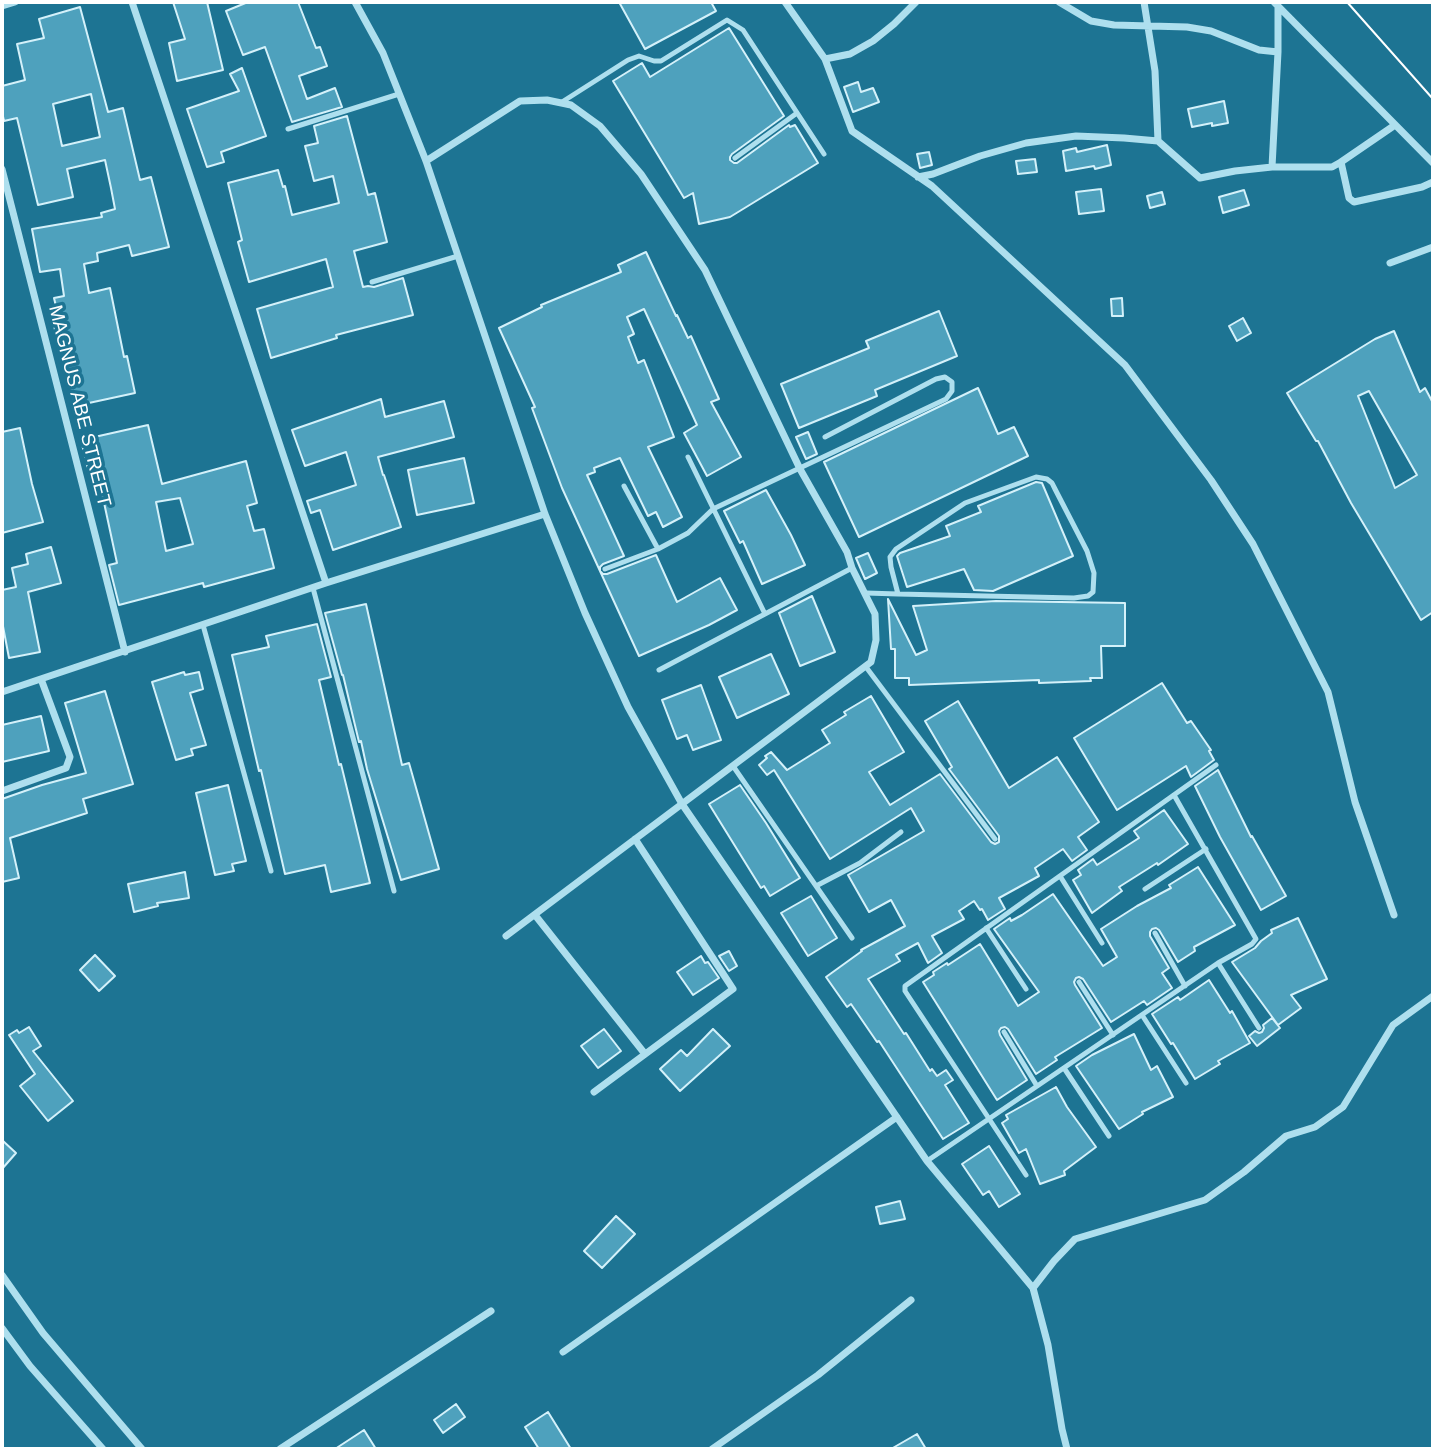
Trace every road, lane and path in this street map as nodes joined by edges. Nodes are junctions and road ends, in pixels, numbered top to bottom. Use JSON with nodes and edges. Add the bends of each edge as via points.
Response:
{"nodes":[{"id":1,"x":15,"y":2,"type":"edge"},
{"id":2,"x":132,"y":2,"type":"edge"},
{"id":3,"x":355,"y":2,"type":"edge"},
{"id":4,"x":785,"y":2,"type":"edge"},
{"id":5,"x":916,"y":2,"type":"edge"},
{"id":6,"x":1059,"y":2,"type":"edge"},
{"id":7,"x":1144,"y":2,"type":"edge"},
{"id":8,"x":1276,"y":4,"type":"edge"},
{"id":9,"x":2,"y":6,"type":"edge"},
{"id":10,"x":1147,"y":26,"type":"junction"},
{"id":11,"x":1278,"y":52,"type":"junction"},
{"id":12,"x":825,"y":59,"type":"junction"},
{"id":13,"x":399,"y":94,"type":"junction"},
{"id":14,"x":561,"y":103,"type":"junction"},
{"id":15,"x":797,"y":113,"type":"junction"},
{"id":16,"x":1395,"y":125,"type":"junction"},
{"id":17,"x":288,"y":130,"type":"dead end"},
{"id":18,"x":1158,"y":141,"type":"junction"},
{"id":19,"x":824,"y":154,"type":"dead end"},
{"id":20,"x":735,"y":158,"type":"dead end"},
{"id":21,"x":426,"y":161,"type":"junction"},
{"id":22,"x":1341,"y":162,"type":"junction"},
{"id":23,"x":1433,"y":163,"type":"edge"},
{"id":24,"x":1272,"y":167,"type":"junction"},
{"id":25,"x":2,"y":169,"type":"edge"},
{"id":26,"x":918,"y":177,"type":"junction"},
{"id":27,"x":1433,"y":182,"type":"edge"},
{"id":28,"x":1433,"y":247,"type":"edge"},
{"id":29,"x":458,"y":256,"type":"junction"},
{"id":30,"x":1390,"y":262,"type":"dead end"},
{"id":31,"x":372,"y":282,"type":"dead end"},
{"id":32,"x":825,"y":437,"type":"dead end"},
{"id":33,"x":688,"y":457,"type":"dead end"},
{"id":34,"x":800,"y":468,"type":"junction"},
{"id":35,"x":624,"y":486,"type":"dead end"},
{"id":36,"x":713,"y":509,"type":"junction"},
{"id":37,"x":545,"y":514,"type":"junction"},
{"id":38,"x":658,"y":549,"type":"junction"},
{"id":39,"x":852,"y":568,"type":"junction"},
{"id":40,"x":605,"y":569,"type":"dead end"},
{"id":41,"x":326,"y":583,"type":"junction"},
{"id":42,"x":313,"y":588,"type":"junction"},
{"id":43,"x":866,"y":593,"type":"junction"},
{"id":44,"x":898,"y":594,"type":"junction"},
{"id":45,"x":765,"y":614,"type":"junction"},
{"id":46,"x":203,"y":625,"type":"junction"},
{"id":47,"x":125,"y":652,"type":"junction"},
{"id":48,"x":866,"y":667,"type":"junction"},
{"id":49,"x":659,"y":670,"type":"dead end"},
{"id":50,"x":41,"y":679,"type":"junction"},
{"id":51,"x":2,"y":692,"type":"edge"},
{"id":52,"x":1216,"y":765,"type":"dead end"},
{"id":53,"x":733,"y":766,"type":"junction"},
{"id":54,"x":2,"y":791,"type":"edge"},
{"id":55,"x":1174,"y":795,"type":"junction"},
{"id":56,"x":682,"y":804,"type":"junction"},
{"id":57,"x":901,"y":832,"type":"dead end"},
{"id":58,"x":635,"y":839,"type":"junction"},
{"id":59,"x":995,"y":839,"type":"dead end"},
{"id":60,"x":1206,"y":849,"type":"junction"},
{"id":61,"x":271,"y":871,"type":"dead end"},
{"id":62,"x":1060,"y":876,"type":"junction"},
{"id":63,"x":816,"y":886,"type":"junction"},
{"id":64,"x":1145,"y":888,"type":"dead end"},
{"id":65,"x":394,"y":891,"type":"dead end"},
{"id":66,"x":535,"y":915,"type":"junction"},
{"id":67,"x":1394,"y":915,"type":"dead end"},
{"id":68,"x":986,"y":928,"type":"junction"},
{"id":69,"x":1155,"y":933,"type":"dead end"},
{"id":70,"x":506,"y":936,"type":"dead end"},
{"id":71,"x":852,"y":937,"type":"dead end"},
{"id":72,"x":1102,"y":943,"type":"dead end"},
{"id":73,"x":1218,"y":963,"type":"junction"},
{"id":74,"x":1079,"y":982,"type":"dead end"},
{"id":75,"x":1185,"y":986,"type":"junction"},
{"id":76,"x":1026,"y":989,"type":"dead end"},
{"id":77,"x":1433,"y":996,"type":"edge"},
{"id":78,"x":1142,"y":1015,"type":"junction"},
{"id":79,"x":1259,"y":1028,"type":"dead end"},
{"id":80,"x":1004,"y":1032,"type":"dead end"},
{"id":81,"x":1113,"y":1035,"type":"junction"},
{"id":82,"x":645,"y":1054,"type":"junction"},
{"id":83,"x":1064,"y":1068,"type":"junction"},
{"id":84,"x":1186,"y":1083,"type":"dead end"},
{"id":85,"x":1037,"y":1086,"type":"junction"},
{"id":86,"x":594,"y":1092,"type":"dead end"},
{"id":87,"x":897,"y":1117,"type":"junction"},
{"id":88,"x":988,"y":1119,"type":"junction"},
{"id":89,"x":1109,"y":1136,"type":"dead end"},
{"id":90,"x":927,"y":1161,"type":"junction"},
{"id":91,"x":1026,"y":1175,"type":"dead end"},
{"id":92,"x":2,"y":1275,"type":"edge"},
{"id":93,"x":1033,"y":1288,"type":"junction"},
{"id":94,"x":911,"y":1300,"type":"dead end"},
{"id":95,"x":491,"y":1311,"type":"dead end"},
{"id":96,"x":2,"y":1328,"type":"edge"},
{"id":97,"x":563,"y":1352,"type":"dead end"},
{"id":98,"x":103,"y":1449,"type":"edge"},
{"id":99,"x":142,"y":1449,"type":"edge"},
{"id":100,"x":280,"y":1449,"type":"edge"},
{"id":101,"x":712,"y":1449,"type":"edge"},
{"id":102,"x":1068,"y":1449,"type":"edge"}],
"edges":[{"from":1,"to":9,"type":"street"},
{"from":2,"to":41,"type":"street"},
{"from":3,"to":13,"type":"street"},
{"from":4,"to":12,"type":"street"},
{"from":5,"to":12,"type":"street","via":[[873,41],[850,54]]},
{"from":6,"to":10,"type":"street","via":[[1091,21]]},
{"from":7,"to":10,"type":"street"},
{"from":8,"to":11,"type":"street"},
{"from":8,"to":16,"type":"street"},
{"from":10,"to":11,"type":"street","via":[[1212,31],[1259,50]]},
{"from":10,"to":18,"type":"street","via":[[1155,71]]},
{"from":11,"to":24,"type":"street"},
{"from":12,"to":26,"type":"street","via":[[852,131]]},
{"from":13,"to":17,"type":"lane"},
{"from":13,"to":21,"type":"street"},
{"from":14,"to":15,"type":"lane","via":[[628,60],[639,56],[661,61],[727,20],[743,30]]},
{"from":14,"to":21,"type":"street","via":[[520,101]]},
{"from":14,"to":34,"type":"street","via":[[600,126],[641,174],[705,270]]},
{"from":15,"to":19,"type":"lane"},
{"from":15,"to":20,"type":"lane"},
{"from":16,"to":22,"type":"street"},
{"from":16,"to":23,"type":"street"},
{"from":18,"to":24,"type":"street","via":[[1200,178]]},
{"from":18,"to":26,"type":"street","via":[[1076,136],[1026,143]]},
{"from":21,"to":29,"type":"street"},
{"from":22,"to":24,"type":"street","via":[[1332,167]]},
{"from":22,"to":27,"type":"street","via":[[1349,198],[1354,202]]},
{"from":25,"to":47,"type":"street","name":"MAGNUS ABE STREET"},
{"from":26,"to":67,"type":"street","via":[[1125,365],[1253,544],[1328,692],[1355,802]]},
{"from":28,"to":30,"type":"street"},
{"from":29,"to":31,"type":"lane"},
{"from":29,"to":37,"type":"street"},
{"from":32,"to":34,"type":"lane","via":[[936,379],[952,382],[946,399]]},
{"from":33,"to":36,"type":"lane"},
{"from":34,"to":36,"type":"lane"},
{"from":34,"to":39,"type":"street","via":[[848,552]]},
{"from":35,"to":38,"type":"lane"},
{"from":36,"to":38,"type":"lane","via":[[688,533]]},
{"from":36,"to":45,"type":"lane"},
{"from":37,"to":41,"type":"street"},
{"from":37,"to":56,"type":"street","via":[[628,707]]},
{"from":38,"to":40,"type":"lane"},
{"from":39,"to":43,"type":"street"},
{"from":39,"to":45,"type":"lane"},
{"from":41,"to":42,"type":"street"},
{"from":42,"to":46,"type":"street"},
{"from":42,"to":65,"type":"lane"},
{"from":43,"to":44,"type":"lane"},
{"from":43,"to":48,"type":"street","via":[[875,614],[876,640]]},
{"from":44,"to":44,"type":"lane","via":[[890,557],[895,549],[965,503],[1037,477],[1052,483],[1094,573],[1093,592],[1074,598]]},
{"from":45,"to":49,"type":"lane"},
{"from":46,"to":47,"type":"street"},
{"from":46,"to":61,"type":"lane"},
{"from":47,"to":50,"type":"street"},
{"from":48,"to":53,"type":"street"},
{"from":48,"to":59,"type":"lane"},
{"from":50,"to":51,"type":"street"},
{"from":50,"to":54,"type":"street","via":[[70,757],[66,768]]},
{"from":52,"to":55,"type":"lane"},
{"from":53,"to":56,"type":"street"},
{"from":53,"to":63,"type":"lane"},
{"from":55,"to":60,"type":"lane"},
{"from":55,"to":62,"type":"lane"},
{"from":56,"to":58,"type":"street"},
{"from":56,"to":87,"type":"street"},
{"from":57,"to":63,"type":"lane","via":[[860,863]]},
{"from":58,"to":66,"type":"street"},
{"from":58,"to":82,"type":"street","via":[[733,989]]},
{"from":60,"to":64,"type":"lane"},
{"from":60,"to":73,"type":"lane","via":[[1256,939]]},
{"from":62,"to":68,"type":"lane"},
{"from":62,"to":72,"type":"lane"},
{"from":63,"to":71,"type":"lane"},
{"from":66,"to":70,"type":"street"},
{"from":66,"to":82,"type":"street"},
{"from":68,"to":76,"type":"lane"},
{"from":68,"to":88,"type":"lane","via":[[905,986],[905,991]]},
{"from":69,"to":75,"type":"lane"},
{"from":73,"to":75,"type":"lane"},
{"from":73,"to":79,"type":"lane"},
{"from":74,"to":81,"type":"lane"},
{"from":75,"to":78,"type":"lane"},
{"from":77,"to":93,"type":"street","via":[[1393,1025],[1343,1107],[1315,1127],[1286,1136],[1205,1200],[1075,1239]]},
{"from":78,"to":81,"type":"lane"},
{"from":78,"to":84,"type":"lane"},
{"from":80,"to":85,"type":"lane"},
{"from":81,"to":83,"type":"lane"},
{"from":82,"to":86,"type":"street"},
{"from":83,"to":85,"type":"lane"},
{"from":83,"to":89,"type":"lane"},
{"from":85,"to":88,"type":"lane"},
{"from":87,"to":90,"type":"street"},
{"from":87,"to":97,"type":"street"},
{"from":88,"to":90,"type":"lane"},
{"from":88,"to":91,"type":"lane"},
{"from":90,"to":93,"type":"street"},
{"from":92,"to":99,"type":"street","via":[[43,1332]]},
{"from":93,"to":102,"type":"street"},
{"from":94,"to":101,"type":"street","via":[[818,1375]]},
{"from":95,"to":100,"type":"street"},
{"from":96,"to":98,"type":"street"}]}
